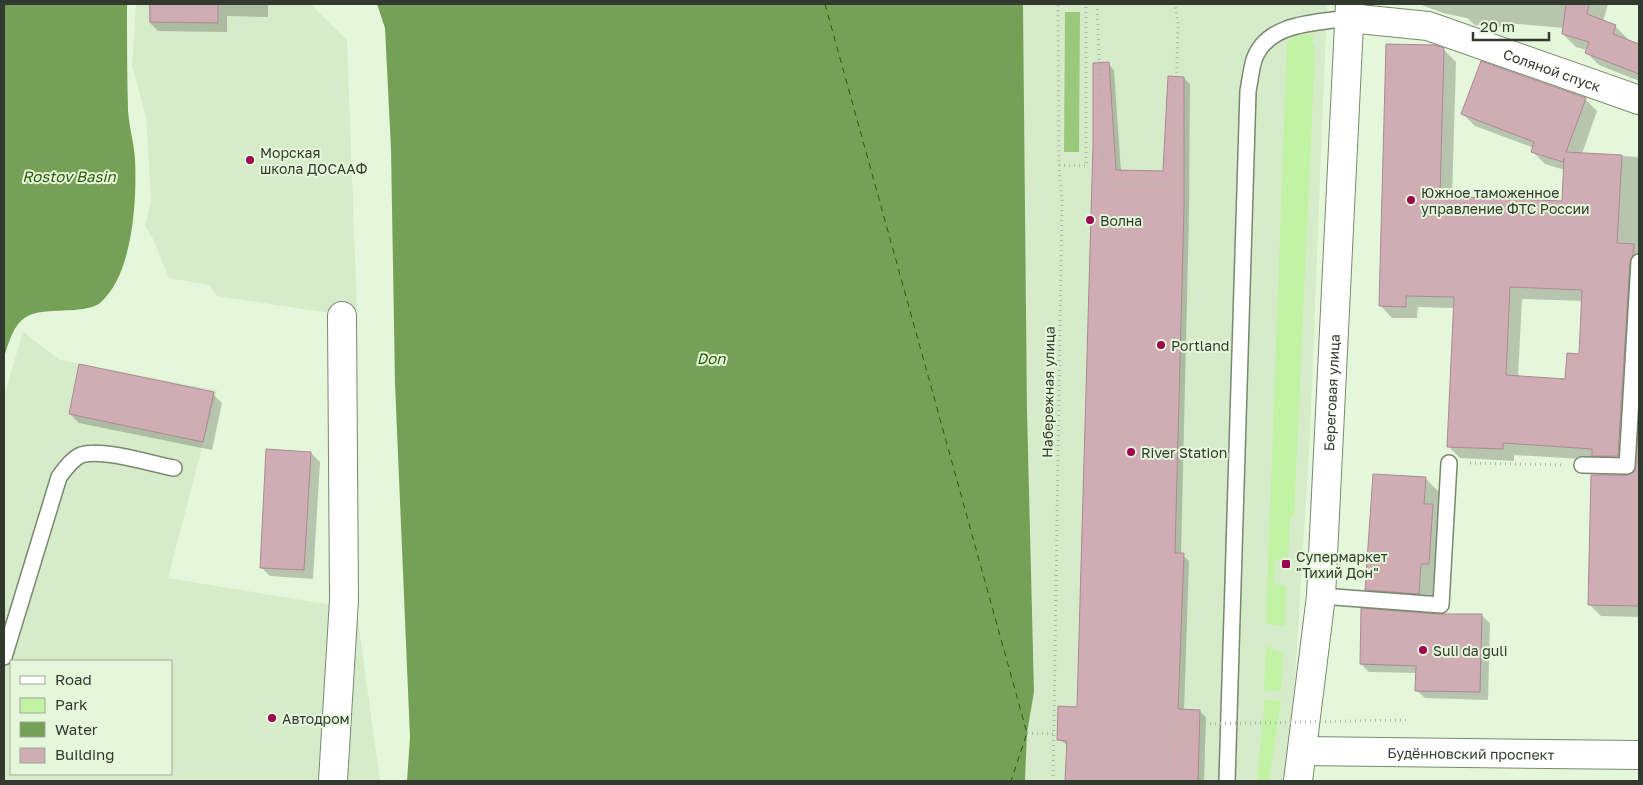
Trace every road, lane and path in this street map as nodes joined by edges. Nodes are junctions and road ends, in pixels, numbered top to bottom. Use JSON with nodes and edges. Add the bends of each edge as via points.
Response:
{"nodes":[{"id":1,"x":1058,"y":4,"type":"edge"},
{"id":2,"x":1086,"y":4,"type":"edge"},
{"id":3,"x":1175,"y":4,"type":"edge"},
{"id":4,"x":1097,"y":5,"type":"edge"},
{"id":5,"x":1349,"y":11,"type":"edge"},
{"id":6,"x":1639,"y":100,"type":"edge"},
{"id":7,"x":1059,"y":164,"type":"junction"},
{"id":8,"x":1639,"y":262,"type":"edge"},
{"id":9,"x":342,"y":316,"type":"dead end"},
{"id":10,"x":1449,"y":463,"type":"joint"},
{"id":11,"x":1547,"y":465,"type":"dead end"},
{"id":12,"x":1582,"y":466,"type":"dead end"},
{"id":13,"x":174,"y":468,"type":"dead end"},
{"id":14,"x":1633,"y":468,"type":"edge"},
{"id":15,"x":1321,"y":596,"type":"junction"},
{"id":16,"x":4,"y":657,"type":"edge"},
{"id":17,"x":1406,"y":720,"type":"dead end"},
{"id":18,"x":1027,"y":733,"type":"dead end"},
{"id":19,"x":1054,"y":734,"type":"junction"},
{"id":20,"x":1302,"y":751,"type":"junction"},
{"id":21,"x":1639,"y":755,"type":"edge"},
{"id":22,"x":333,"y":781,"type":"edge"},
{"id":23,"x":1053,"y":781,"type":"edge"},
{"id":24,"x":1168,"y":781,"type":"edge"},
{"id":25,"x":1226,"y":781,"type":"edge"},
{"id":26,"x":1298,"y":781,"type":"edge"}],
"edges":[{"from":1,"to":7,"type":"path","name":"Набережная улица"},
{"from":2,"to":7,"type":"path","via":[[1086,166]]},
{"from":3,"to":4,"type":"path","via":[[1178,24],[1174,185],[1104,182]]},
{"from":5,"to":6,"type":"main road","name":"Соляной спуск","via":[[1428,26]]},
{"from":5,"to":15,"type":"main road","name":"Береговая улица"},
{"from":5,"to":25,"type":"lane","via":[[1293,26],[1267,40],[1254,59],[1248,91]]},
{"from":7,"to":19,"type":"path","name":"Набережная улица","via":[[1062,201]]},
{"from":8,"to":14,"type":"lane"},
{"from":9,"to":22,"type":"main road","via":[[344,600]]},
{"from":10,"to":11,"type":"path"},
{"from":10,"to":15,"type":"lane","via":[[1441,605]]},
{"from":12,"to":14,"type":"lane"},
{"from":13,"to":16,"type":"lane","via":[[97,454],[81,456],[68,465],[59,477]]},
{"from":15,"to":20,"type":"main road","name":"Береговая улица"},
{"from":17,"to":24,"type":"path","bridge":true,"via":[[1169,724]]},
{"from":18,"to":19,"type":"path"},
{"from":19,"to":23,"type":"path","name":"Набережная улица"},
{"from":20,"to":21,"type":"main road","name":"Будённовский проспект"},
{"from":20,"to":26,"type":"main road","name":"Береговая улица"}]}
